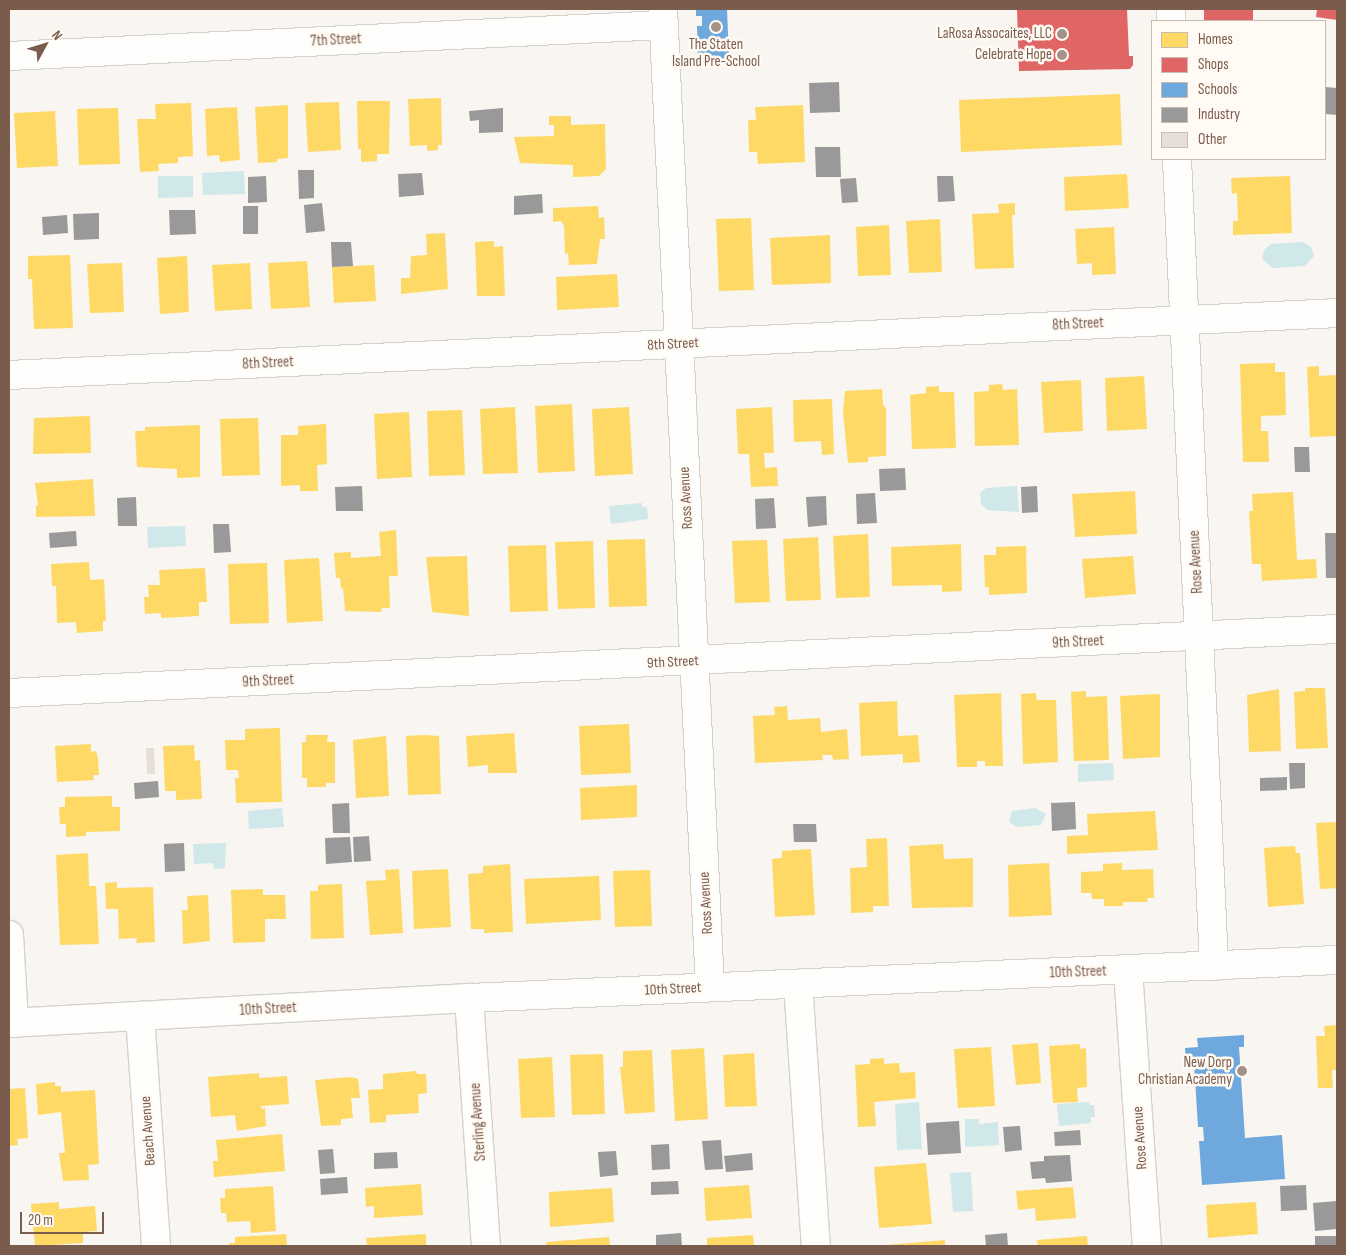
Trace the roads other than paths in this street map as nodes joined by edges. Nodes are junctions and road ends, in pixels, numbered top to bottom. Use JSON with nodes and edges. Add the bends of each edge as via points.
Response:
{"nodes":[{"id":1,"x":663,"y":17,"type":"edge"},
{"id":2,"x":9,"y":56,"type":"edge"},
{"id":3,"x":1177,"y":160,"type":"edge"},
{"id":4,"x":1337,"y":313,"type":"edge"},
{"id":5,"x":1185,"y":319,"type":"junction"},
{"id":6,"x":678,"y":344,"type":"junction"},
{"id":7,"x":9,"y":375,"type":"edge"},
{"id":8,"x":1337,"y":629,"type":"edge"},
{"id":9,"x":1200,"y":636,"type":"junction"},
{"id":10,"x":694,"y":661,"type":"junction"},
{"id":11,"x":9,"y":693,"type":"edge"},
{"id":12,"x":9,"y":935,"type":"edge"},
{"id":13,"x":1337,"y":960,"type":"edge"},
{"id":14,"x":1214,"y":966,"type":"junction"},
{"id":15,"x":1128,"y":970,"type":"junction"},
{"id":16,"x":798,"y":984,"type":"junction"},
{"id":17,"x":710,"y":987,"type":"junction"},
{"id":18,"x":469,"y":998,"type":"junction"},
{"id":19,"x":140,"y":1016,"type":"junction"},
{"id":20,"x":11,"y":1023,"type":"edge"},
{"id":21,"x":156,"y":1246,"type":"edge"},
{"id":22,"x":486,"y":1246,"type":"edge"},
{"id":23,"x":816,"y":1246,"type":"edge"},
{"id":24,"x":1147,"y":1246,"type":"edge"}],
"edges":[{"from":1,"to":2,"type":"street","name":"7th Street"},
{"from":1,"to":6,"type":"street","name":"Ross Avenue"},
{"from":3,"to":5,"type":"street","name":"Rose Avenue"},
{"from":4,"to":5,"type":"street","name":"8th Street"},
{"from":5,"to":6,"type":"street","name":"8th Street"},
{"from":5,"to":9,"type":"street","name":"Rose Avenue"},
{"from":6,"to":7,"type":"street","name":"8th Street"},
{"from":6,"to":10,"type":"street","name":"Ross Avenue"},
{"from":8,"to":9,"type":"street","name":"9th Street"},
{"from":9,"to":10,"type":"street","name":"9th Street"},
{"from":9,"to":14,"type":"street","name":"Rose Avenue"},
{"from":10,"to":11,"type":"street","name":"9th Street"},
{"from":10,"to":17,"type":"street","name":"Ross Avenue"},
{"from":12,"to":20,"type":"street"},
{"from":13,"to":14,"type":"street","name":"10th Street"},
{"from":14,"to":15,"type":"street","name":"10th Street"},
{"from":15,"to":16,"type":"street","name":"10th Street"},
{"from":15,"to":24,"type":"street","name":"Rose Avenue"},
{"from":16,"to":17,"type":"street","name":"10th Street"},
{"from":16,"to":23,"type":"street"},
{"from":17,"to":18,"type":"street","name":"10th Street"},
{"from":18,"to":19,"type":"street","name":"10th Street"},
{"from":18,"to":22,"type":"street","name":"Sterling Avenue"},
{"from":19,"to":20,"type":"street","name":"10th Street"},
{"from":19,"to":21,"type":"street","name":"Beach Avenue"}]}
